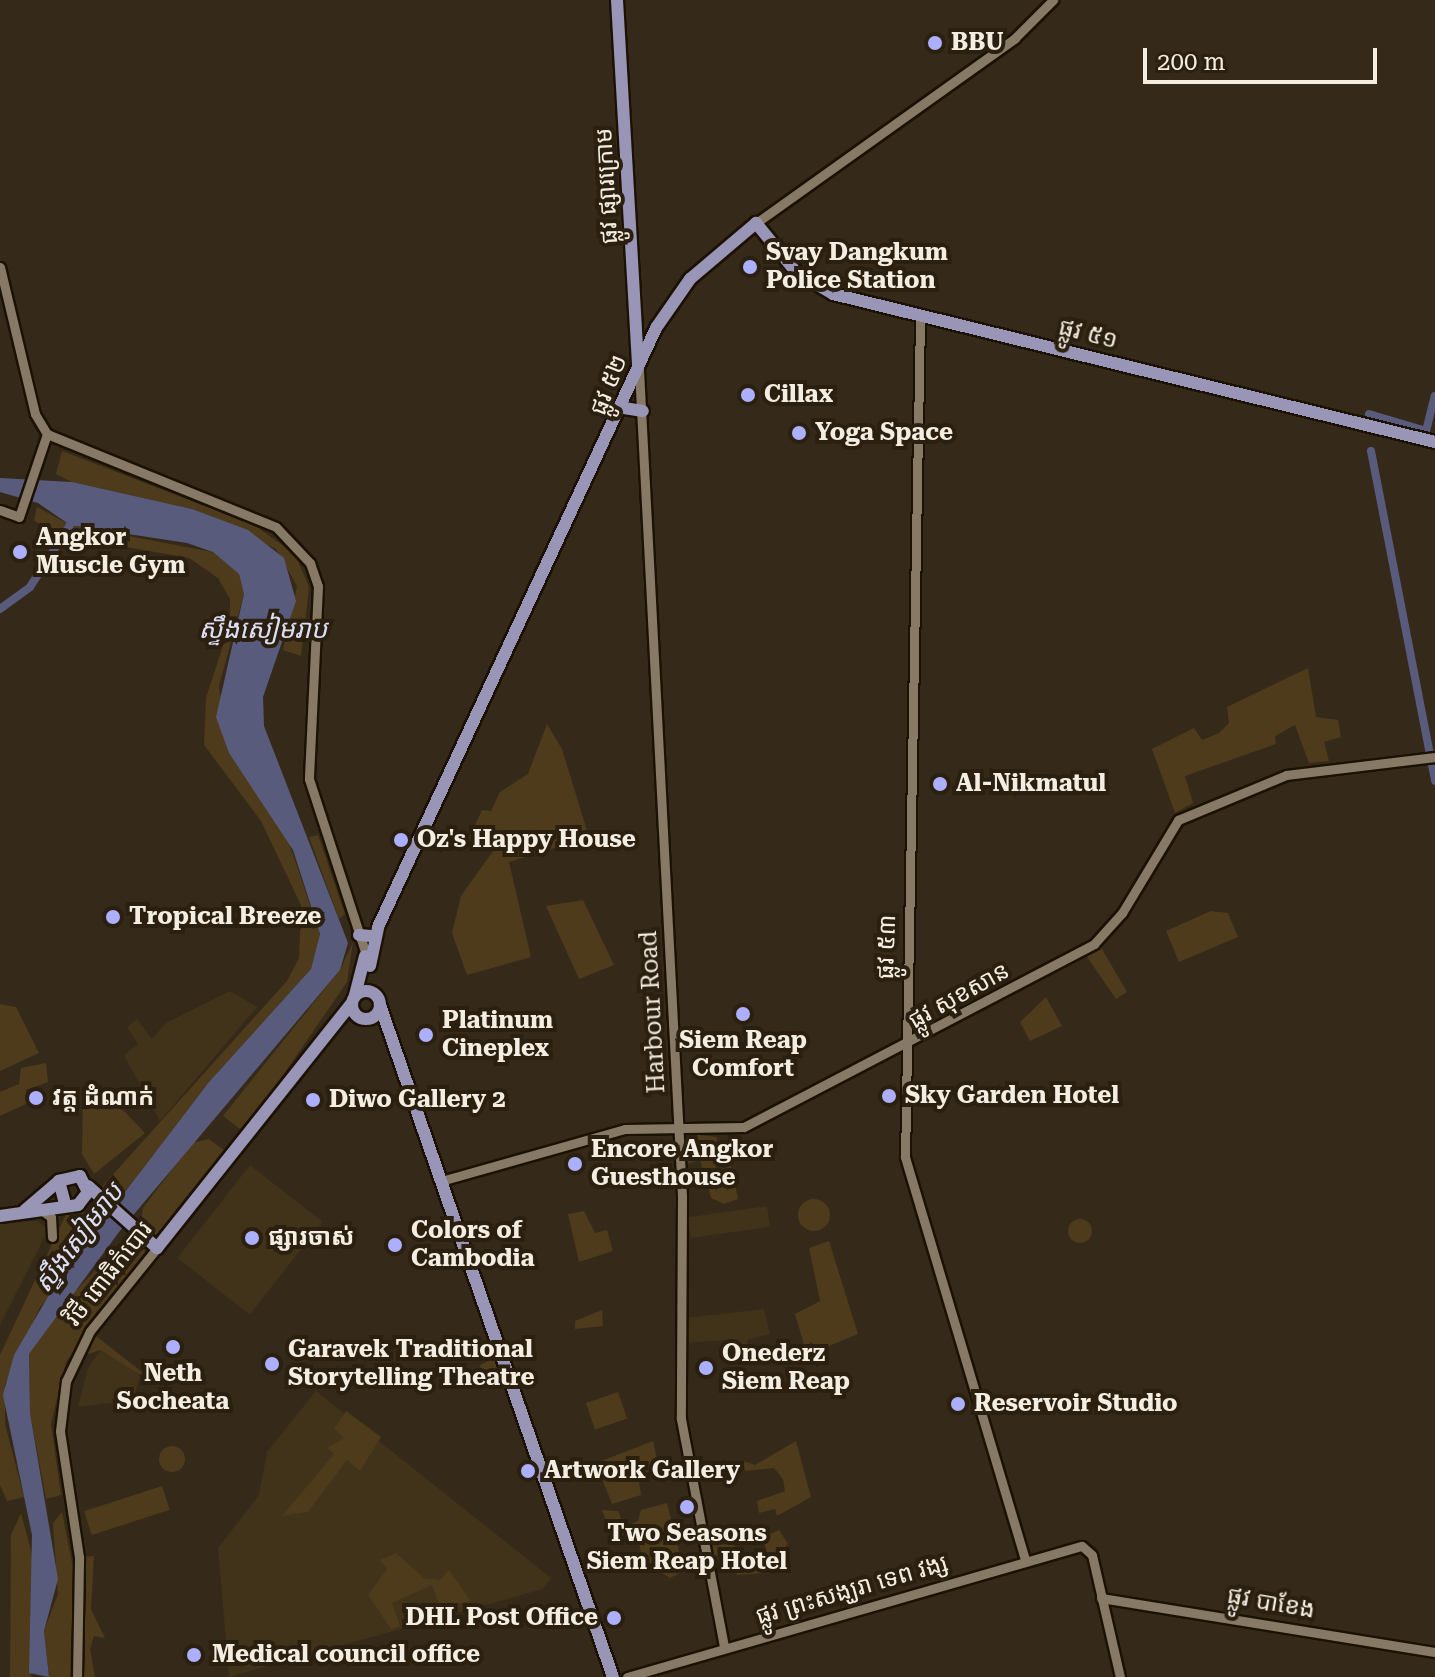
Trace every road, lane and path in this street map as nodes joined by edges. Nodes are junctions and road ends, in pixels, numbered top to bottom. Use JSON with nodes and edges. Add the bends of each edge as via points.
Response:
{"nodes":[{"id":1,"x":617,"y":0,"type":"edge"},
{"id":2,"x":1053,"y":0,"type":"edge"},
{"id":3,"x":756,"y":223,"type":"junction"},
{"id":4,"x":0,"y":267,"type":"edge"},
{"id":5,"x":920,"y":318,"type":"junction"},
{"id":6,"x":635,"y":323,"type":"junction"},
{"id":7,"x":656,"y":328,"type":"junction"},
{"id":8,"x":639,"y":370,"type":"junction"},
{"id":9,"x":624,"y":408,"type":"junction"},
{"id":10,"x":643,"y":411,"type":"junction"},
{"id":11,"x":47,"y":434,"type":"junction"},
{"id":12,"x":1435,"y":442,"type":"edge"},
{"id":13,"x":0,"y":510,"type":"edge"},
{"id":14,"x":1430,"y":757,"type":"edge"},
{"id":15,"x":369,"y":933,"type":"junction"},
{"id":16,"x":368,"y":960,"type":"junction"},
{"id":17,"x":354,"y":999,"type":"junction"},
{"id":18,"x":379,"y":1001,"type":"junction"},
{"id":19,"x":361,"y":1018,"type":"junction"},
{"id":20,"x":341,"y":1020,"type":"junction"},
{"id":21,"x":392,"y":1040,"type":"junction"},
{"id":22,"x":904,"y":1050,"type":"junction"},
{"id":23,"x":679,"y":1127,"type":"junction"},
{"id":24,"x":59,"y":1181,"type":"junction"},
{"id":25,"x":441,"y":1181,"type":"junction"},
{"id":26,"x":88,"y":1186,"type":"junction"},
{"id":27,"x":82,"y":1202,"type":"junction"},
{"id":28,"x":65,"y":1204,"type":"junction"},
{"id":29,"x":106,"y":1208,"type":"junction"},
{"id":30,"x":41,"y":1210,"type":"junction"},
{"id":31,"x":15,"y":1214,"type":"junction"},
{"id":32,"x":0,"y":1216,"type":"edge"},
{"id":33,"x":52,"y":1237,"type":"dead end"},
{"id":34,"x":157,"y":1248,"type":"junction"},
{"id":35,"x":1025,"y":1560,"type":"junction"},
{"id":36,"x":1101,"y":1598,"type":"junction"},
{"id":37,"x":724,"y":1647,"type":"junction"},
{"id":38,"x":1435,"y":1652,"type":"edge"},
{"id":39,"x":77,"y":1677,"type":"edge"},
{"id":40,"x":613,"y":1677,"type":"edge"},
{"id":41,"x":627,"y":1677,"type":"edge"},
{"id":42,"x":1120,"y":1677,"type":"edge"}],
"edges":[{"from":1,"to":6,"type":"main road","name":"ផ្លូវ ផ្សារក្រោម"},
{"from":2,"to":3,"type":"street","name":"ផ្លូវ ៥២","via":[[1015,38]]},
{"from":3,"to":5,"type":"main road","name":"ផ្លូវ ៥១","via":[[808,282]]},
{"from":3,"to":7,"type":"main road","name":"ផ្លូវ ៥២","via":[[690,279]]},
{"from":4,"to":11,"type":"street","via":[[35,414]]},
{"from":5,"to":12,"type":"main road","name":"ផ្លូវ ៥១"},
{"from":5,"to":22,"type":"street","name":"ផ្លូវ ៥៣"},
{"from":6,"to":7,"type":"main road"},
{"from":6,"to":8,"type":"main road","name":"ផ្លូវ ផ្សារក្រោម"},
{"from":7,"to":8,"type":"main road","name":"ផ្លូវ ៥២"},
{"from":8,"to":9,"type":"main road","name":"ផ្លូវ ៥២"},
{"from":8,"to":10,"type":"street","name":"Harbour Road"},
{"from":9,"to":10,"type":"main road"},
{"from":9,"to":15,"type":"main road","name":"ផ្លូវ ៥២"},
{"from":10,"to":23,"type":"street","name":"Harbour Road"},
{"from":11,"to":13,"type":"street","via":[[19,517]]},
{"from":11,"to":15,"type":"street","via":[[276,527],[303,550],[318,586],[309,779]]},
{"from":14,"to":22,"type":"street","name":"ផ្លូវ សុខសាន","via":[[1286,775],[1178,820],[1122,913],[1094,944]]},
{"from":15,"to":16,"type":"main road","name":"ផ្លូវ ៥២"},
{"from":16,"to":17,"type":"main road","name":"ផ្លូវ ៥២"},
{"from":16,"to":18,"type":"main road"},
{"from":17,"to":18,"type":"main road","via":[[367,990]]},
{"from":17,"to":19,"type":"main road"},
{"from":17,"to":20,"type":"main road","name":"វិថី ពោធិកំបោរ"},
{"from":18,"to":19,"type":"main road"},
{"from":18,"to":21,"type":"main road"},
{"from":19,"to":20,"type":"main road"},
{"from":19,"to":21,"type":"main road"},
{"from":20,"to":34,"type":"main road","name":"វិថី ពោធិកំបោរ"},
{"from":21,"to":25,"type":"main road"},
{"from":22,"to":23,"type":"street","name":"ផ្លូវ សុខសាន","via":[[744,1127]]},
{"from":22,"to":35,"type":"street","name":"ផ្លូវ ៥៣","via":[[909,1183]]},
{"from":23,"to":25,"type":"street","name":"ផ្លូវ សុខសាន","via":[[625,1129]]},
{"from":23,"to":37,"type":"street","name":"Harbour Road","via":[[681,1419]]},
{"from":24,"to":26,"type":"main road","via":[[77,1174]]},
{"from":24,"to":28,"type":"main road"},
{"from":24,"to":31,"type":"main road"},
{"from":25,"to":40,"type":"main road"},
{"from":26,"to":27,"type":"main road"},
{"from":26,"to":29,"type":"main road"},
{"from":27,"to":28,"type":"main road"},
{"from":27,"to":29,"type":"main road"},
{"from":28,"to":30,"type":"main road"},
{"from":29,"to":34,"type":"main road"},
{"from":30,"to":31,"type":"main road"},
{"from":30,"to":33,"type":"street","via":[[51,1217]]},
{"from":31,"to":32,"type":"main road"},
{"from":34,"to":39,"type":"street","name":"វិថី ពោធិកំបោរ","via":[[90,1331],[66,1381],[60,1431],[79,1557]]},
{"from":35,"to":36,"type":"street","name":"ផ្លូវ ព្រះសង្ឃរា ទេព វង្ស","via":[[1088,1548]]},
{"from":35,"to":37,"type":"street","name":"ផ្លូវ ព្រះសង្ឃរា ទេព វង្ស"},
{"from":36,"to":38,"type":"street","name":"ផ្លូវ បាខែង"},
{"from":36,"to":42,"type":"street"},
{"from":37,"to":41,"type":"street","name":"ផ្លូវ ព្រះសង្ឃរា ទេព វង្ស"}]}
